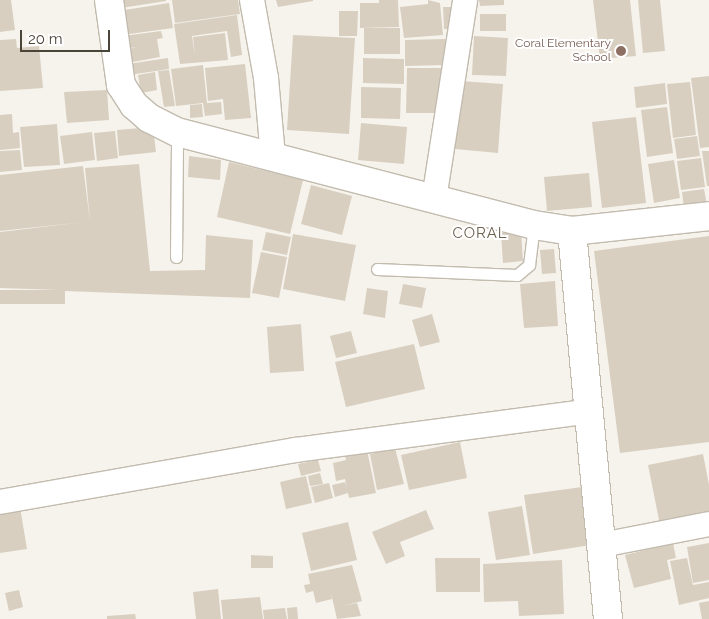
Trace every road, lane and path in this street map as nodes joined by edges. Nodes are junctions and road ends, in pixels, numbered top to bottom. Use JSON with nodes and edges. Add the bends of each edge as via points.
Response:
{"nodes":[{"id":1,"x":109,"y":0,"type":"edge"},
{"id":2,"x":252,"y":0,"type":"edge"},
{"id":3,"x":465,"y":0,"type":"edge"},
{"id":4,"x":177,"y":132,"type":"junction"},
{"id":5,"x":273,"y":157,"type":"junction"},
{"id":6,"x":434,"y":199,"type":"junction"},
{"id":7,"x":709,"y":216,"type":"edge"},
{"id":8,"x":534,"y":225,"type":"junction"},
{"id":9,"x":572,"y":231,"type":"junction"},
{"id":10,"x":176,"y":257,"type":"dead end"},
{"id":11,"x":378,"y":269,"type":"dead end"},
{"id":12,"x":590,"y":411,"type":"junction"},
{"id":13,"x":0,"y":502,"type":"edge"},
{"id":14,"x":709,"y":524,"type":"edge"},
{"id":15,"x":602,"y":546,"type":"junction"},
{"id":16,"x":608,"y":619,"type":"edge"}],
"edges":[{"from":1,"to":4,"type":"street","via":[[121,85],[134,105],[149,118]]},
{"from":2,"to":5,"type":"street","via":[[266,78]]},
{"from":3,"to":6,"type":"street"},
{"from":4,"to":5,"type":"street"},
{"from":4,"to":10,"type":"lane"},
{"from":5,"to":6,"type":"street"},
{"from":6,"to":8,"type":"street"},
{"from":7,"to":9,"type":"street"},
{"from":8,"to":9,"type":"street"},
{"from":8,"to":11,"type":"lane","via":[[528,266],[517,275]]},
{"from":9,"to":12,"type":"street"},
{"from":12,"to":13,"type":"street","via":[[295,450]]},
{"from":12,"to":15,"type":"street"},
{"from":14,"to":15,"type":"street"},
{"from":15,"to":16,"type":"street"}]}
